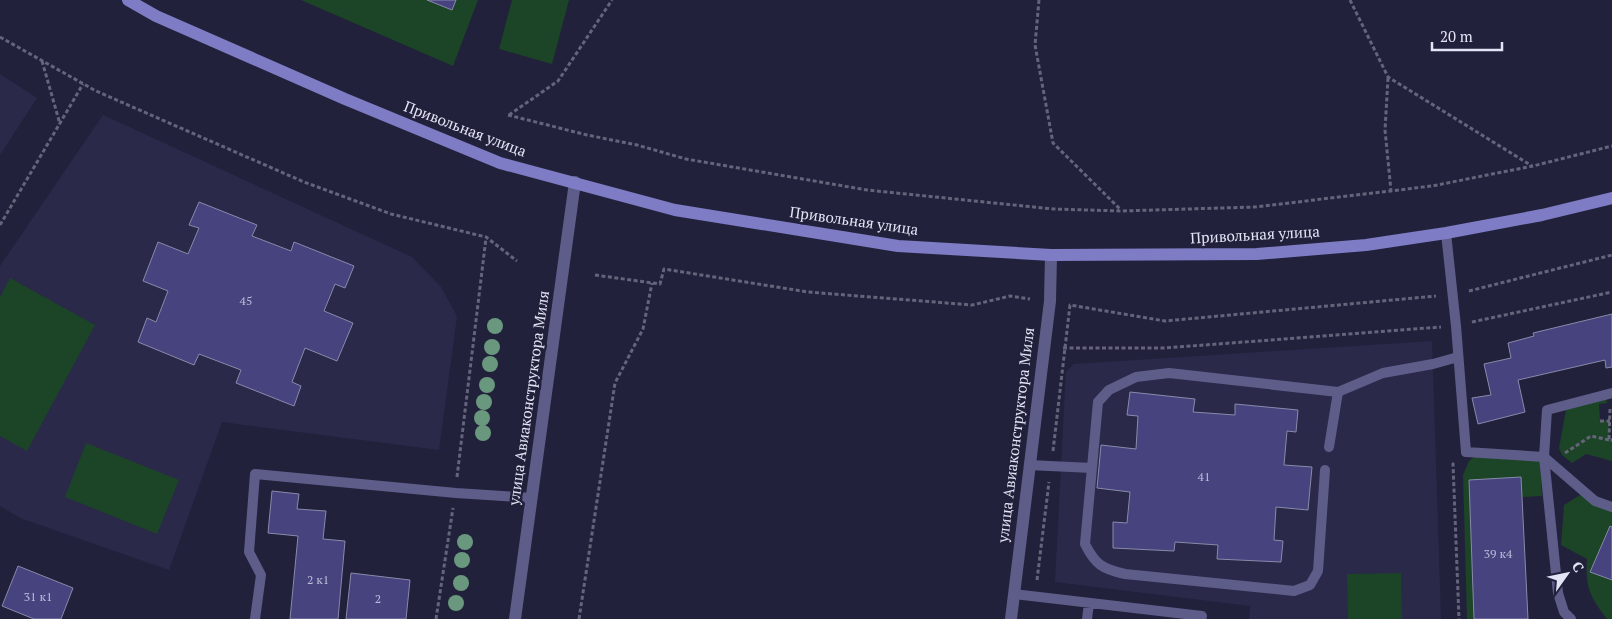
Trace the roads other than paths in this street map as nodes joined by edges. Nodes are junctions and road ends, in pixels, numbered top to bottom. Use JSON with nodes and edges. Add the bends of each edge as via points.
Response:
{"nodes":[{"id":1,"x":128,"y":0,"type":"edge"},
{"id":2,"x":575,"y":182,"type":"junction"},
{"id":3,"x":1612,"y":198,"type":"edge"},
{"id":4,"x":1446,"y":233,"type":"junction"},
{"id":5,"x":1050,"y":255,"type":"junction"},
{"id":6,"x":1458,"y":357,"type":"junction"},
{"id":7,"x":1338,"y":392,"type":"junction"},
{"id":8,"x":1612,"y":394,"type":"edge"},
{"id":9,"x":1329,"y":447,"type":"dead end"},
{"id":10,"x":1547,"y":460,"type":"junction"},
{"id":11,"x":1029,"y":465,"type":"junction"},
{"id":12,"x":1092,"y":468,"type":"junction"},
{"id":13,"x":1325,"y":470,"type":"dead end"},
{"id":14,"x":532,"y":498,"type":"junction"},
{"id":15,"x":1612,"y":507,"type":"edge"},
{"id":16,"x":1014,"y":594,"type":"junction"},
{"id":17,"x":1089,"y":603,"type":"junction"},
{"id":18,"x":255,"y":619,"type":"edge"},
{"id":19,"x":515,"y":619,"type":"edge"},
{"id":20,"x":1011,"y":619,"type":"edge"},
{"id":21,"x":1087,"y":619,"type":"edge"},
{"id":22,"x":1201,"y":619,"type":"edge"},
{"id":23,"x":1571,"y":619,"type":"edge"}],
"edges":[{"from":1,"to":2,"type":"main road","name":"Привольная улица","via":[[156,16],[345,99],[500,163]]},
{"from":2,"to":5,"type":"main road","name":"Привольная улица","via":[[675,210],[898,246]]},
{"from":2,"to":14,"type":"street","name":"улица Авиаконструктора Миля"},
{"from":3,"to":4,"type":"main road","name":"Привольная улица"},
{"from":4,"to":5,"type":"main road","name":"Привольная улица","via":[[1366,245],[1257,254]]},
{"from":4,"to":6,"type":"lane"},
{"from":5,"to":11,"type":"street","name":"улица Авиаконструктора Миля","via":[[1050,301]]},
{"from":6,"to":7,"type":"lane","via":[[1383,373]]},
{"from":6,"to":10,"type":"lane","via":[[1466,452]]},
{"from":7,"to":9,"type":"lane"},
{"from":7,"to":12,"type":"lane","via":[[1169,373],[1136,377],[1109,390],[1098,402]]},
{"from":8,"to":10,"type":"lane","via":[[1547,410]]},
{"from":10,"to":15,"type":"lane","via":[[1595,501]]},
{"from":10,"to":23,"type":"lane","via":[[1558,593],[1564,612]]},
{"from":11,"to":12,"type":"lane"},
{"from":11,"to":16,"type":"street","name":"улица Авиаконструктора Миля"},
{"from":12,"to":13,"type":"lane","via":[[1085,544],[1092,559],[1107,570],[1294,591],[1310,586],[1318,571]]},
{"from":14,"to":18,"type":"lane","via":[[255,474],[249,552],[261,575]]},
{"from":14,"to":19,"type":"street","name":"улица Авиаконструктора Миля"},
{"from":16,"to":17,"type":"lane"},
{"from":16,"to":20,"type":"street","name":"улица Авиаконструктора Миля"},
{"from":17,"to":21,"type":"lane"},
{"from":17,"to":22,"type":"lane","via":[[1202,616]]}]}
